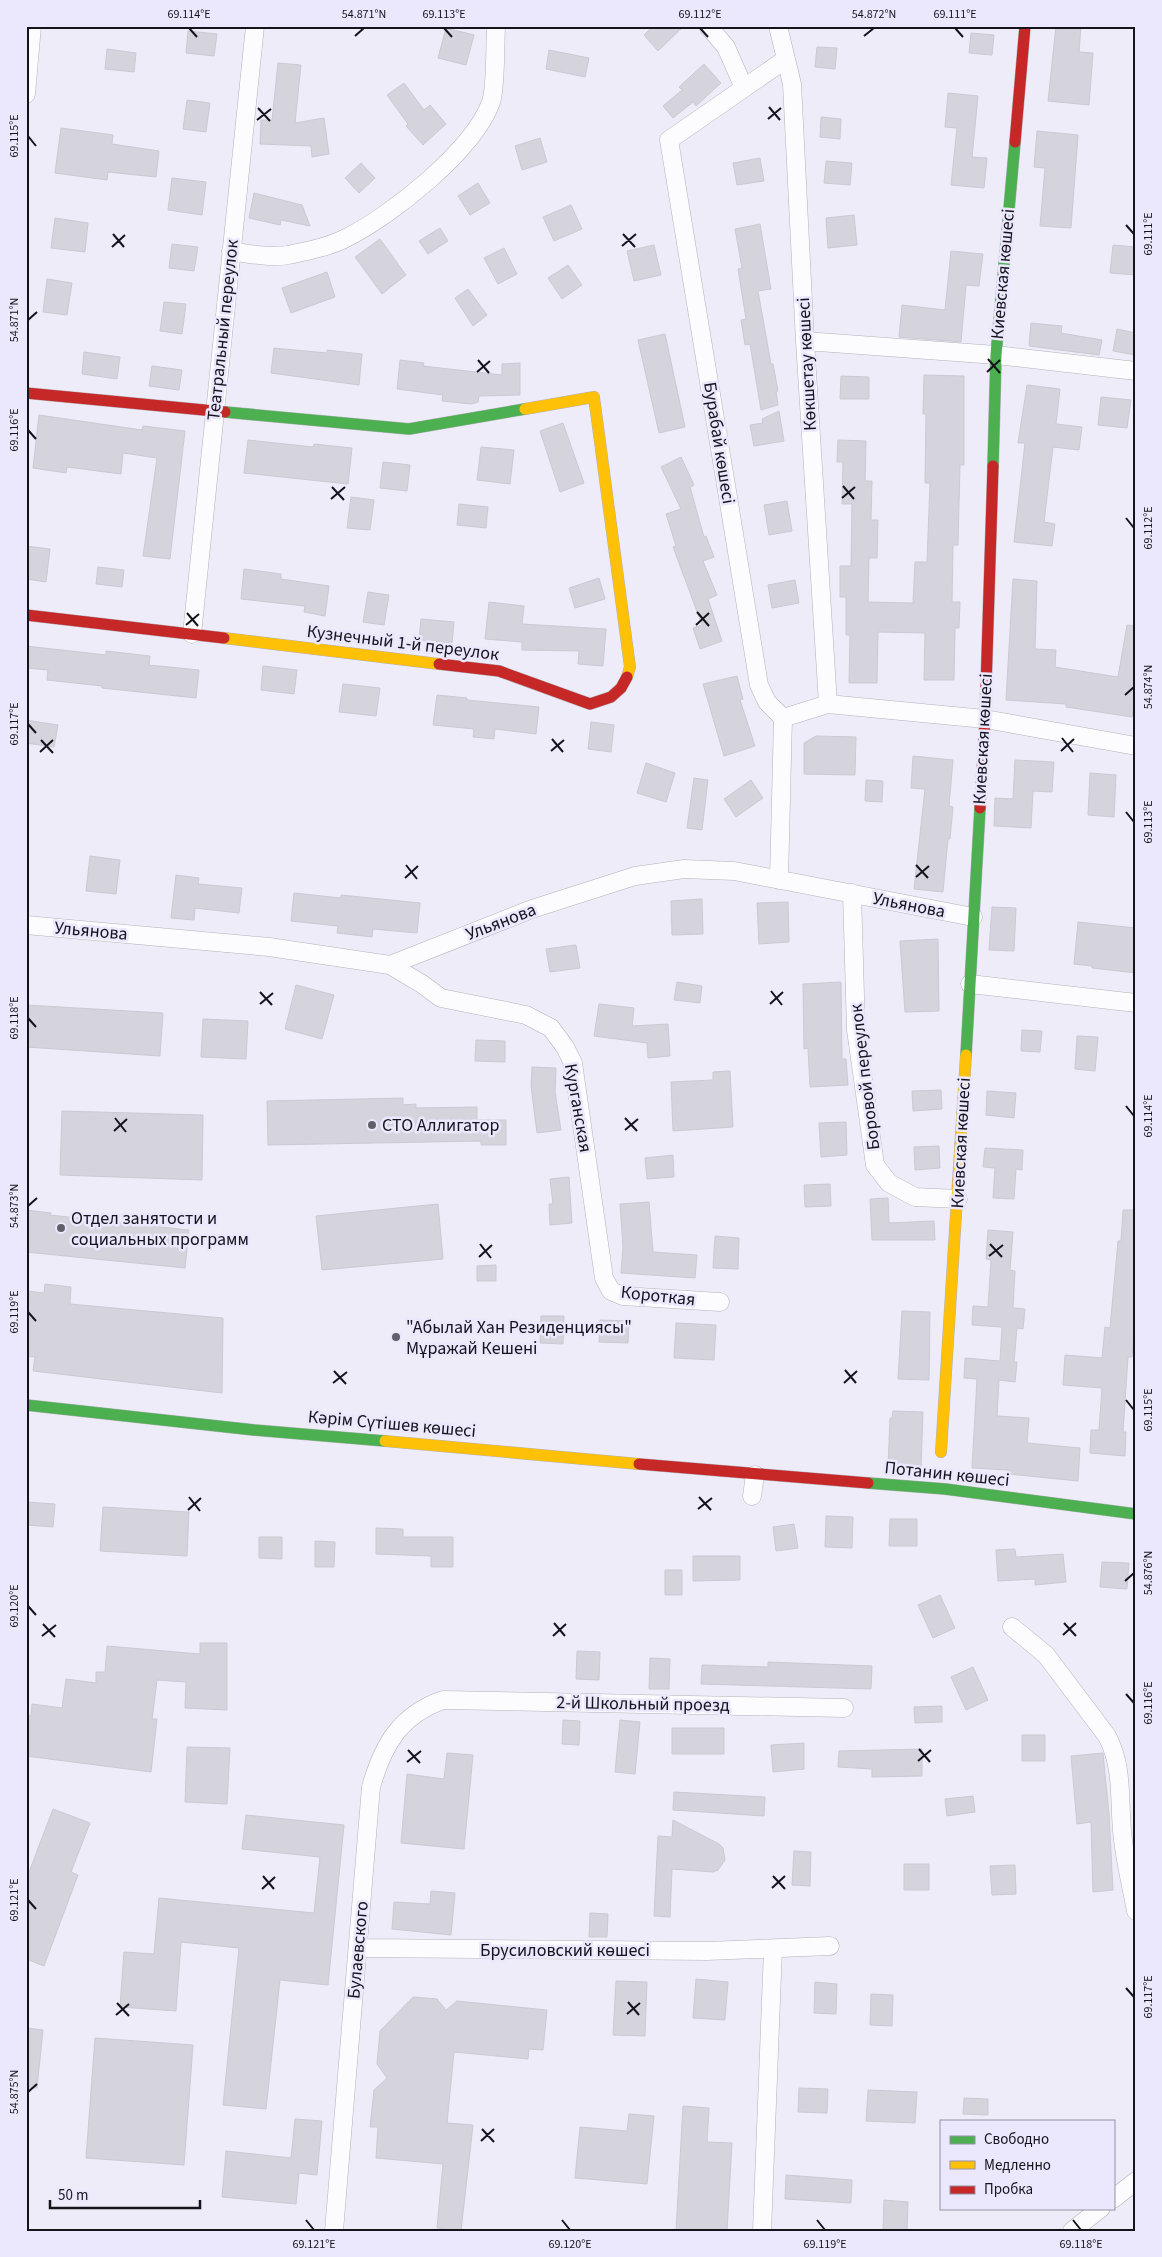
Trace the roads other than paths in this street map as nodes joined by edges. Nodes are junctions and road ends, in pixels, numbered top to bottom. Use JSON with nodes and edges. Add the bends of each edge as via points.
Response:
{"nodes":[{"id":1,"x":32,"y":26,"type":"edge"},
{"id":2,"x":255,"y":26,"type":"edge"},
{"id":3,"x":496,"y":26,"type":"edge"},
{"id":4,"x":708,"y":26,"type":"edge"},
{"id":5,"x":778,"y":26,"type":"edge"},
{"id":6,"x":1025,"y":26,"type":"edge"},
{"id":7,"x":786,"y":59,"type":"junction"},
{"id":8,"x":744,"y":88,"type":"junction"},
{"id":9,"x":26,"y":94,"type":"edge"},
{"id":10,"x":231,"y":251,"type":"junction"},
{"id":11,"x":805,"y":341,"type":"junction"},
{"id":12,"x":996,"y":356,"type":"junction"},
{"id":13,"x":1136,"y":371,"type":"edge"},
{"id":14,"x":26,"y":393,"type":"edge"},
{"id":15,"x":215,"y":410,"type":"junction"},
{"id":16,"x":26,"y":615,"type":"edge"},
{"id":17,"x":192,"y":634,"type":"junction"},
{"id":18,"x":828,"y":704,"type":"junction"},
{"id":19,"x":783,"y":718,"type":"junction"},
{"id":20,"x":985,"y":719,"type":"junction"},
{"id":21,"x":1136,"y":746,"type":"edge"},
{"id":22,"x":779,"y":880,"type":"junction"},
{"id":23,"x":852,"y":894,"type":"junction"},
{"id":24,"x":973,"y":917,"type":"junction"},
{"id":25,"x":26,"y":925,"type":"edge"},
{"id":26,"x":390,"y":966,"type":"junction"},
{"id":27,"x":970,"y":984,"type":"junction"},
{"id":28,"x":1136,"y":1003,"type":"edge"},
{"id":29,"x":958,"y":1199,"type":"junction"},
{"id":30,"x":604,"y":1278,"type":"joint"},
{"id":31,"x":720,"y":1302,"type":"dead end"},
{"id":32,"x":26,"y":1404,"type":"edge"},
{"id":33,"x":941,"y":1452,"type":"dead end"},
{"id":34,"x":755,"y":1475,"type":"junction"},
{"id":35,"x":752,"y":1496,"type":"dead end"},
{"id":36,"x":1136,"y":1514,"type":"edge"},
{"id":37,"x":1012,"y":1628,"type":"dead end"},
{"id":38,"x":442,"y":1700,"type":"joint"},
{"id":39,"x":844,"y":1708,"type":"dead end"},
{"id":40,"x":1136,"y":1911,"type":"edge"},
{"id":41,"x":830,"y":1946,"type":"dead end"},
{"id":42,"x":358,"y":1948,"type":"junction"},
{"id":43,"x":773,"y":1949,"type":"junction"},
{"id":44,"x":1136,"y":2181,"type":"edge"},
{"id":45,"x":1114,"y":2198,"type":"edge"},
{"id":46,"x":1098,"y":2210,"type":"edge"},
{"id":47,"x":334,"y":2231,"type":"edge"},
{"id":48,"x":762,"y":2231,"type":"edge"},
{"id":49,"x":1072,"y":2231,"type":"edge"}],
"edges":[{"from":1,"to":9,"type":"street"},
{"from":2,"to":10,"type":"street","name":"Театральный переулок"},
{"from":3,"to":10,"type":"street","via":[[492,101],[478,129],[427,180],[366,228],[344,239],[286,255],[259,256]]},
{"from":4,"to":8,"type":"street","via":[[726,47]]},
{"from":5,"to":7,"type":"street","name":"Көкшетау көшесі"},
{"from":6,"to":12,"type":"street","name":"Киевская көшесі"},
{"from":7,"to":8,"type":"street","name":"Бурабай көшесі"},
{"from":7,"to":11,"type":"street","name":"Көкшетау көшесі","via":[[792,84]]},
{"from":8,"to":19,"type":"street","name":"Бурабай көшесі","via":[[669,140],[760,685],[767,702]]},
{"from":10,"to":15,"type":"street","name":"Театральный переулок"},
{"from":11,"to":12,"type":"street"},
{"from":11,"to":18,"type":"street","name":"Көкшетау көшесі"},
{"from":12,"to":13,"type":"street"},
{"from":12,"to":20,"type":"street","name":"Киевская көшесі"},
{"from":14,"to":15,"type":"street"},
{"from":15,"to":17,"type":"street","name":"Театральный переулок"},
{"from":15,"to":17,"type":"street","name":"Кузнечный 1-й переулок","via":[[409,429],[594,397],[630,667],[616,694],[599,704],[590,704],[499,671]]},
{"from":16,"to":17,"type":"street","name":"Кузнечный 1-й переулок"},
{"from":18,"to":19,"type":"street"},
{"from":18,"to":20,"type":"street"},
{"from":19,"to":22,"type":"street"},
{"from":20,"to":21,"type":"street"},
{"from":20,"to":24,"type":"street","name":"Киевская көшесі"},
{"from":22,"to":23,"type":"street","name":"Ульянова"},
{"from":22,"to":26,"type":"street","name":"Ульянова","via":[[734,871],[684,869],[635,876],[532,909]]},
{"from":23,"to":24,"type":"street","name":"Ульянова"},
{"from":23,"to":29,"type":"street","name":"Боровой переулок","via":[[856,1030],[876,1164],[889,1184],[915,1197]]},
{"from":24,"to":27,"type":"street","name":"Киевская көшесі"},
{"from":25,"to":26,"type":"street","name":"Ульянова","via":[[269,947]]},
{"from":26,"to":30,"type":"street","name":"Курганская","via":[[441,998],[526,1015],[551,1028],[566,1047],[573,1063]]},
{"from":27,"to":28,"type":"street"},
{"from":27,"to":29,"type":"street","name":"Киевская көшесі"},
{"from":29,"to":33,"type":"street","name":"Киевская көшесі"},
{"from":30,"to":31,"type":"street","name":"Короткая","via":[[611,1291],[623,1296]]},
{"from":32,"to":34,"type":"street","name":"Кәрім Сүтішев көшесі","via":[[254,1430]]},
{"from":34,"to":35,"type":"street"},
{"from":34,"to":36,"type":"street","name":"Потанин көшесі","via":[[945,1489]]},
{"from":37,"to":40,"type":"street","via":[[1046,1655],[1114,1749],[1118,1761],[1122,1833]]},
{"from":38,"to":39,"type":"street","name":"2-й Школьный проезд"},
{"from":38,"to":42,"type":"street","name":"Булаевского","via":[[425,1706],[410,1717],[386,1745],[378,1762],[371,1787]]},
{"from":41,"to":43,"type":"street","name":"Брусиловский көшесі"},
{"from":42,"to":43,"type":"street","name":"Брусиловский көшесі"},
{"from":42,"to":47,"type":"street","name":"Булаевского"},
{"from":43,"to":48,"type":"street"},
{"from":44,"to":45,"type":"street"},
{"from":46,"to":49,"type":"street"}]}
